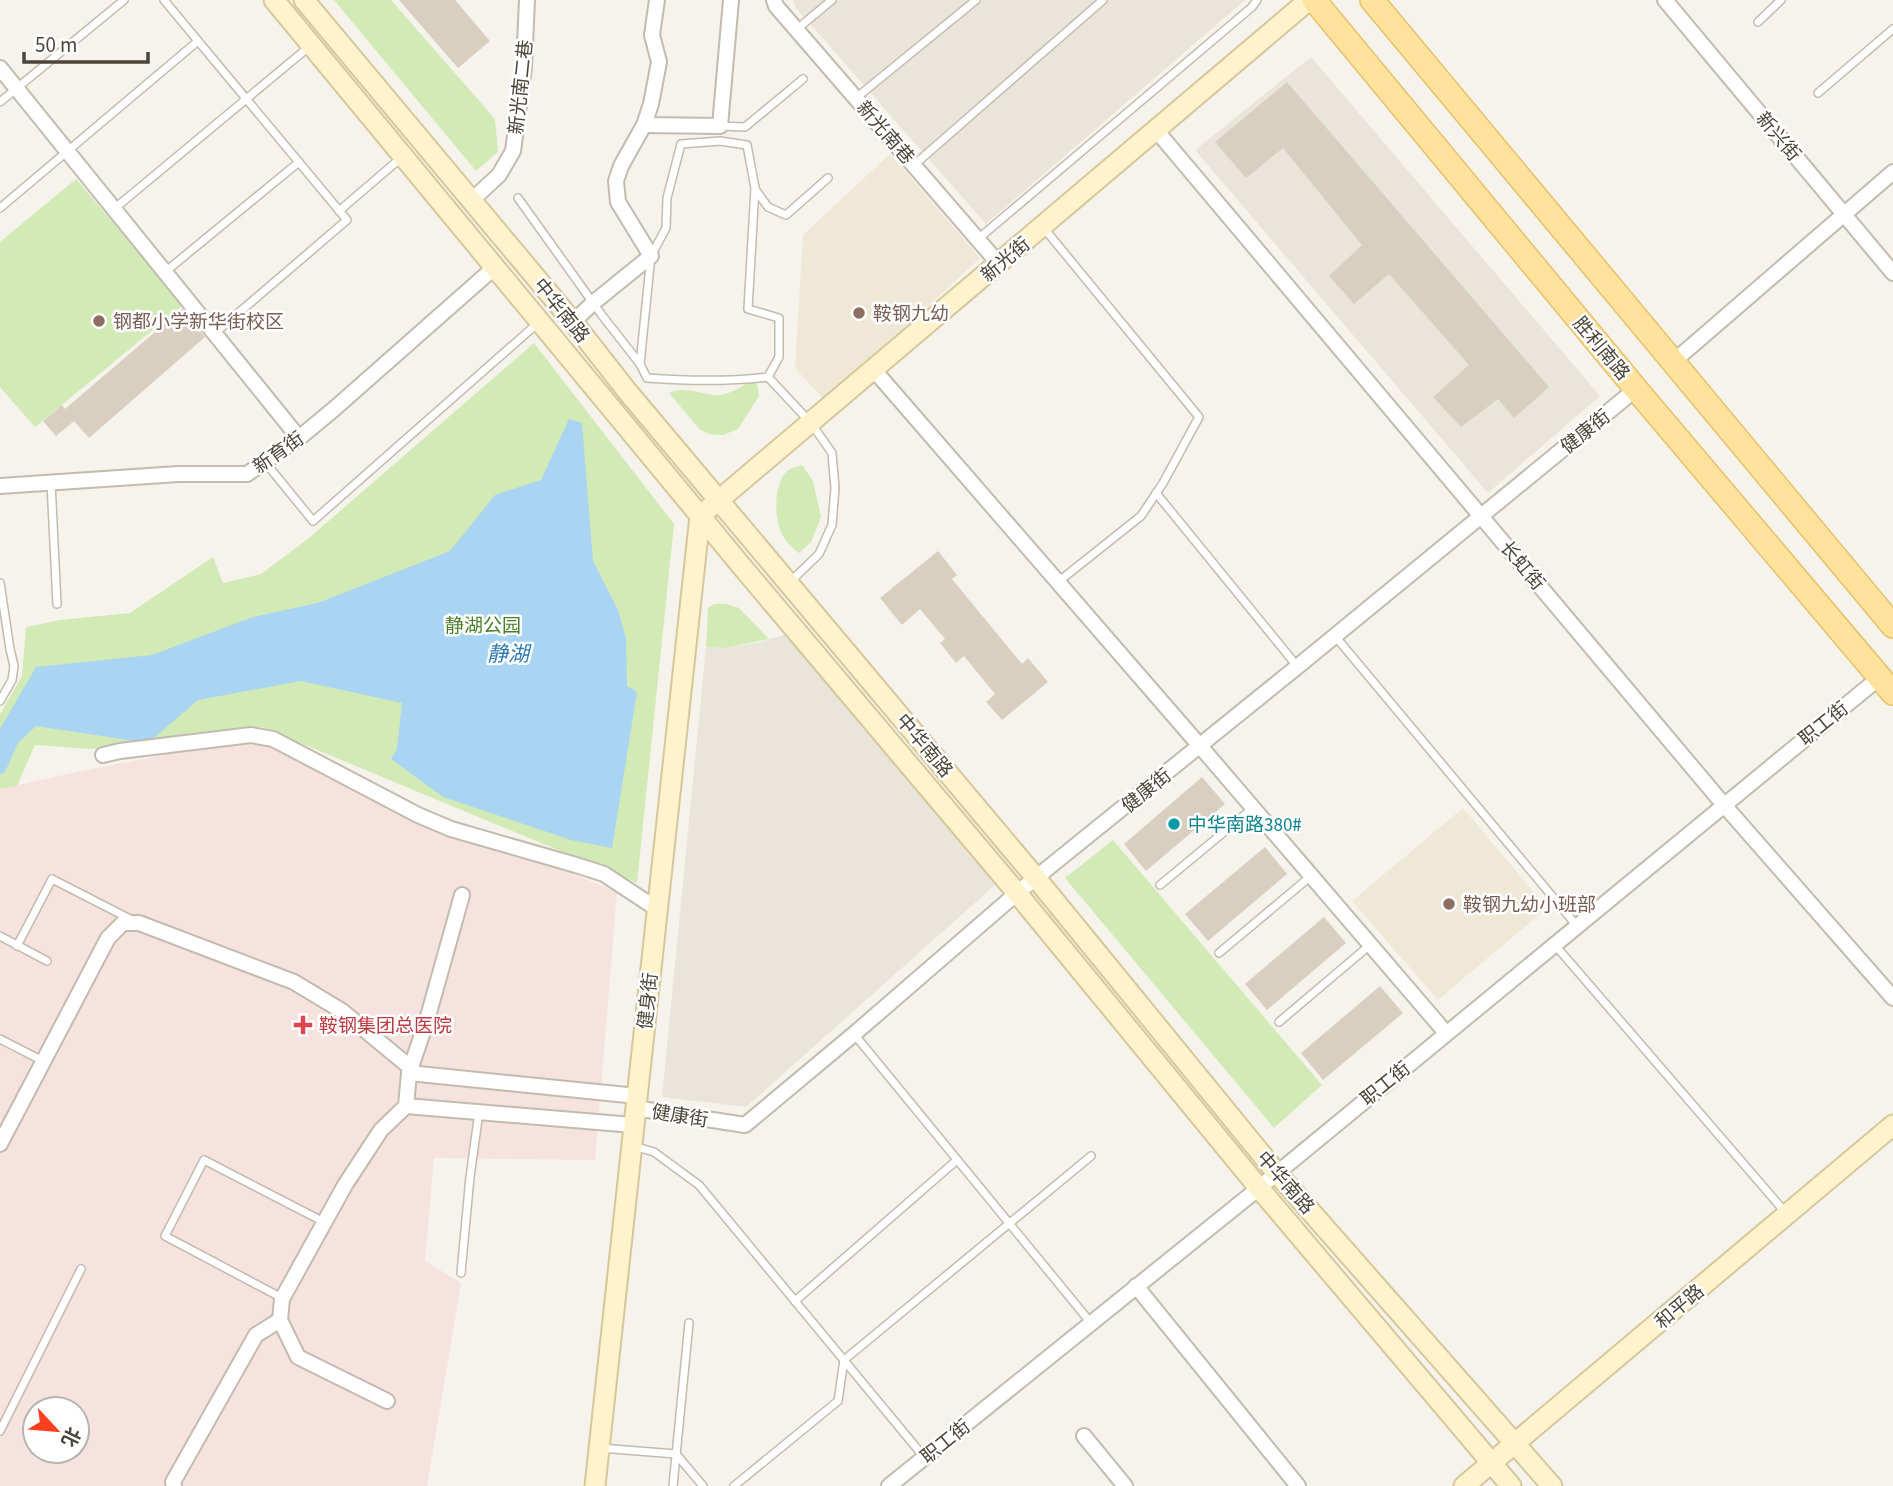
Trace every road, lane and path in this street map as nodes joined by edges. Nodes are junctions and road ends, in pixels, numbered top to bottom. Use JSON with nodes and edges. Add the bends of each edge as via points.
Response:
{"nodes":[{"id":1,"x":124,"y":0,"type":"edge"},
{"id":2,"x":164,"y":0,"type":"edge"},
{"id":3,"x":274,"y":0,"type":"edge"},
{"id":4,"x":304,"y":0,"type":"edge"},
{"id":5,"x":527,"y":0,"type":"edge"},
{"id":6,"x":657,"y":0,"type":"edge"},
{"id":7,"x":731,"y":0,"type":"edge"},
{"id":8,"x":774,"y":0,"type":"edge"},
{"id":9,"x":832,"y":0,"type":"edge"},
{"id":10,"x":976,"y":0,"type":"edge"},
{"id":11,"x":1103,"y":0,"type":"edge"},
{"id":12,"x":1257,"y":0,"type":"edge"},
{"id":13,"x":1308,"y":0,"type":"edge"},
{"id":14,"x":1314,"y":0,"type":"edge"},
{"id":15,"x":1372,"y":0,"type":"edge"},
{"id":16,"x":1665,"y":0,"type":"edge"},
{"id":17,"x":1782,"y":0,"type":"edge"},
{"id":18,"x":1758,"y":22,"type":"dead end"},
{"id":19,"x":796,"y":29,"type":"junction"},
{"id":20,"x":1893,"y":29,"type":"edge"},
{"id":21,"x":198,"y":41,"type":"junction"},
{"id":22,"x":311,"y":45,"type":"junction"},
{"id":23,"x":0,"y":68,"type":"edge"},
{"id":24,"x":803,"y":79,"type":"dead end"},
{"id":25,"x":16,"y":87,"type":"junction"},
{"id":26,"x":1818,"y":93,"type":"dead end"},
{"id":27,"x":856,"y":99,"type":"junction"},
{"id":28,"x":247,"y":100,"type":"junction"},
{"id":29,"x":0,"y":102,"type":"edge"},
{"id":30,"x":643,"y":125,"type":"junction"},
{"id":31,"x":720,"y":126,"type":"junction"},
{"id":32,"x":1156,"y":130,"type":"junction"},
{"id":33,"x":67,"y":151,"type":"junction"},
{"id":34,"x":403,"y":156,"type":"junction"},
{"id":35,"x":299,"y":162,"type":"junction"},
{"id":36,"x":914,"y":165,"type":"junction"},
{"id":37,"x":1893,"y":172,"type":"edge"},
{"id":38,"x":828,"y":178,"type":"dead end"},
{"id":39,"x":755,"y":188,"type":"junction"},
{"id":40,"x":518,"y":198,"type":"dead end"},
{"id":41,"x":472,"y":200,"type":"junction"},
{"id":42,"x":0,"y":208,"type":"edge"},
{"id":43,"x":114,"y":209,"type":"junction"},
{"id":44,"x":340,"y":211,"type":"junction"},
{"id":45,"x":1844,"y":214,"type":"junction"},
{"id":46,"x":1043,"y":226,"type":"junction"},
{"id":47,"x":978,"y":239,"type":"junction"},
{"id":48,"x":651,"y":256,"type":"junction"},
{"id":49,"x":999,"y":264,"type":"junction"},
{"id":50,"x":495,"y":267,"type":"junction"},
{"id":51,"x":165,"y":272,"type":"junction"},
{"id":52,"x":1893,"y":273,"type":"edge"},
{"id":53,"x":593,"y":303,"type":"junction"},
{"id":54,"x":540,"y":322,"type":"junction"},
{"id":55,"x":573,"y":322,"type":"junction"},
{"id":56,"x":215,"y":333,"type":"junction"},
{"id":57,"x":1673,"y":362,"type":"junction"},
{"id":58,"x":640,"y":363,"type":"junction"},
{"id":59,"x":874,"y":370,"type":"junction"},
{"id":60,"x":768,"y":377,"type":"junction"},
{"id":61,"x":1636,"y":389,"type":"junction"},
{"id":62,"x":811,"y":423,"type":"junction"},
{"id":63,"x":299,"y":438,"type":"junction"},
{"id":64,"x":265,"y":462,"type":"junction"},
{"id":65,"x":51,"y":483,"type":"junction"},
{"id":66,"x":0,"y":486,"type":"edge"},
{"id":67,"x":1156,"y":494,"type":"junction"},
{"id":68,"x":718,"y":501,"type":"junction"},
{"id":69,"x":700,"y":516,"type":"junction"},
{"id":70,"x":1481,"y":516,"type":"junction"},
{"id":71,"x":1058,"y":582,"type":"junction"},
{"id":72,"x":0,"y":583,"type":"edge"},
{"id":73,"x":789,"y":583,"type":"junction"},
{"id":74,"x":57,"y":604,"type":"dead end"},
{"id":75,"x":2,"y":613,"type":"edge"},
{"id":76,"x":1893,"y":626,"type":"edge"},
{"id":77,"x":1335,"y":635,"type":"junction"},
{"id":78,"x":1297,"y":667,"type":"junction"},
{"id":79,"x":1886,"y":685,"type":"edge"},
{"id":80,"x":0,"y":701,"type":"edge"},
{"id":81,"x":1200,"y":746,"type":"junction"},
{"id":82,"x":103,"y":755,"type":"dead end"},
{"id":83,"x":1724,"y":805,"type":"junction"},
{"id":84,"x":1253,"y":808,"type":"junction"},
{"id":85,"x":1311,"y":876,"type":"junction"},
{"id":86,"x":1036,"y":878,"type":"junction"},
{"id":87,"x":1160,"y":885,"type":"dead end"},
{"id":88,"x":1017,"y":894,"type":"junction"},
{"id":89,"x":462,"y":895,"type":"dead end"},
{"id":90,"x":657,"y":909,"type":"junction"},
{"id":91,"x":139,"y":923,"type":"junction"},
{"id":92,"x":1577,"y":926,"type":"junction"},
{"id":93,"x":0,"y":936,"type":"edge"},
{"id":94,"x":1370,"y":945,"type":"junction"},
{"id":95,"x":1555,"y":945,"type":"junction"},
{"id":96,"x":17,"y":946,"type":"junction"},
{"id":97,"x":1219,"y":953,"type":"dead end"},
{"id":98,"x":47,"y":961,"type":"dead end"},
{"id":99,"x":1893,"y":998,"type":"edge"},
{"id":100,"x":1279,"y":1022,"type":"dead end"},
{"id":101,"x":1446,"y":1033,"type":"junction"},
{"id":102,"x":855,"y":1034,"type":"junction"},
{"id":103,"x":0,"y":1040,"type":"edge"},
{"id":104,"x":43,"y":1061,"type":"junction"},
{"id":105,"x":410,"y":1071,"type":"junction"},
{"id":106,"x":406,"y":1106,"type":"junction"},
{"id":107,"x":635,"y":1110,"type":"junction"},
{"id":108,"x":479,"y":1112,"type":"junction"},
{"id":109,"x":1893,"y":1125,"type":"edge"},
{"id":110,"x":0,"y":1144,"type":"edge"},
{"id":111,"x":632,"y":1146,"type":"junction"},
{"id":112,"x":1091,"y":1156,"type":"dead end"},
{"id":113,"x":957,"y":1160,"type":"junction"},
{"id":114,"x":1276,"y":1172,"type":"junction"},
{"id":115,"x":1259,"y":1188,"type":"junction"},
{"id":116,"x":1787,"y":1215,"type":"junction"},
{"id":117,"x":324,"y":1222,"type":"junction"},
{"id":118,"x":1010,"y":1224,"type":"junction"},
{"id":119,"x":80,"y":1269,"type":"dead end"},
{"id":120,"x":461,"y":1273,"type":"dead end"},
{"id":121,"x":1136,"y":1286,"type":"junction"},
{"id":122,"x":282,"y":1299,"type":"junction"},
{"id":123,"x":795,"y":1301,"type":"junction"},
{"id":124,"x":280,"y":1320,"type":"junction"},
{"id":125,"x":689,"y":1323,"type":"dead end"},
{"id":126,"x":1091,"y":1323,"type":"junction"},
{"id":127,"x":844,"y":1360,"type":"junction"},
{"id":128,"x":387,"y":1401,"type":"dead end"},
{"id":129,"x":0,"y":1431,"type":"edge"},
{"id":130,"x":1084,"y":1436,"type":"dead end"},
{"id":131,"x":1515,"y":1444,"type":"junction"},
{"id":132,"x":599,"y":1448,"type":"junction"},
{"id":133,"x":676,"y":1454,"type":"junction"},
{"id":134,"x":924,"y":1458,"type":"junction"},
{"id":135,"x":1492,"y":1462,"type":"junction"},
{"id":136,"x":174,"y":1486,"type":"edge"},
{"id":137,"x":595,"y":1486,"type":"edge"},
{"id":138,"x":673,"y":1486,"type":"edge"},
{"id":139,"x":703,"y":1486,"type":"edge"},
{"id":140,"x":734,"y":1486,"type":"edge"},
{"id":141,"x":889,"y":1486,"type":"edge"},
{"id":142,"x":1125,"y":1486,"type":"edge"},
{"id":143,"x":1298,"y":1486,"type":"edge"},
{"id":144,"x":1464,"y":1486,"type":"edge"},
{"id":145,"x":1511,"y":1486,"type":"edge"},
{"id":146,"x":1552,"y":1486,"type":"edge"}],
"edges":[{"from":1,"to":25,"type":"lane"},
{"from":2,"to":21,"type":"lane"},
{"from":3,"to":22,"type":"main road","name":"中华南路"},
{"from":4,"to":41,"type":"main road","name":"中华南路"},
{"from":5,"to":41,"type":"street","name":"新光南二巷","via":[[513,151],[499,175]]},
{"from":6,"to":30,"type":"street","via":[[652,35],[659,62]]},
{"from":7,"to":31,"type":"street"},
{"from":8,"to":19,"type":"street","name":"新光南巷"},
{"from":9,"to":19,"type":"lane"},
{"from":10,"to":27,"type":"lane"},
{"from":11,"to":36,"type":"lane"},
{"from":12,"to":47,"type":"lane"},
{"from":13,"to":32,"type":"main road","name":"新光街"},
{"from":14,"to":61,"type":"main road","name":"胜利南路"},
{"from":15,"to":57,"type":"main road"},
{"from":16,"to":45,"type":"street","name":"新兴街"},
{"from":17,"to":18,"type":"lane"},
{"from":19,"to":27,"type":"street","name":"新光南巷"},
{"from":20,"to":26,"type":"lane"},
{"from":21,"to":28,"type":"lane"},
{"from":21,"to":33,"type":"lane"},
{"from":22,"to":28,"type":"lane"},
{"from":22,"to":34,"type":"main road","name":"中华南路"},
{"from":23,"to":25,"type":"street"},
{"from":24,"to":31,"type":"lane","via":[[745,127]]},
{"from":25,"to":29,"type":"lane"},
{"from":25,"to":33,"type":"street"},
{"from":27,"to":36,"type":"street","name":"新光南巷"},
{"from":28,"to":35,"type":"lane"},
{"from":28,"to":43,"type":"lane"},
{"from":30,"to":31,"type":"street"},
{"from":30,"to":48,"type":"street","via":[[616,181],[618,202]]},
{"from":32,"to":46,"type":"main road","name":"新光街"},
{"from":32,"to":70,"type":"street","name":"长虹街"},
{"from":33,"to":42,"type":"lane"},
{"from":33,"to":43,"type":"street"},
{"from":34,"to":44,"type":"lane"},
{"from":34,"to":50,"type":"main road","name":"中华南路"},
{"from":35,"to":44,"type":"lane"},
{"from":35,"to":51,"type":"lane"},
{"from":36,"to":47,"type":"street","name":"新光南巷"},
{"from":37,"to":45,"type":"street"},
{"from":38,"to":39,"type":"lane","via":[[786,215],[768,207]]},
{"from":39,"to":48,"type":"lane","via":[[747,145],[720,141],[681,144],[667,198],[666,228]]},
{"from":39,"to":60,"type":"lane","via":[[748,309],[779,318],[779,357]]},
{"from":40,"to":53,"type":"lane"},
{"from":41,"to":55,"type":"main road","name":"中华南路"},
{"from":43,"to":51,"type":"street"},
{"from":44,"to":56,"type":"lane","via":[[347,220]]},
{"from":45,"to":52,"type":"street","name":"新兴街"},
{"from":45,"to":57,"type":"street"},
{"from":46,"to":49,"type":"main road","name":"新光街"},
{"from":46,"to":67,"type":"lane","via":[[1199,417]]},
{"from":47,"to":49,"type":"street","name":"新光南巷"},
{"from":48,"to":53,"type":"street"},
{"from":48,"to":58,"type":"lane"},
{"from":49,"to":59,"type":"main road","name":"新光街"},
{"from":50,"to":54,"type":"main road","name":"中华南路"},
{"from":50,"to":63,"type":"street","name":"新育街"},
{"from":51,"to":56,"type":"street"},
{"from":53,"to":55,"type":"street"},
{"from":53,"to":58,"type":"lane"},
{"from":54,"to":64,"type":"lane","via":[[313,520]]},
{"from":54,"to":69,"type":"main road","name":"中华南路"},
{"from":55,"to":68,"type":"main road","name":"中华南路"},
{"from":56,"to":63,"type":"street"},
{"from":57,"to":76,"type":"main road"},
{"from":58,"to":60,"type":"lane","via":[[647,378],[720,382]]},
{"from":59,"to":62,"type":"main road","name":"新光街"},
{"from":59,"to":71,"type":"street"},
{"from":60,"to":62,"type":"lane"},
{"from":61,"to":70,"type":"street","name":"健康街"},
{"from":61,"to":79,"type":"main road","name":"胜利南路"},
{"from":62,"to":68,"type":"main road","name":"新光街"},
{"from":62,"to":73,"type":"lane","via":[[832,453],[832,525],[819,554]]},
{"from":63,"to":64,"type":"street","name":"新育街"},
{"from":64,"to":65,"type":"street","name":"新育街","via":[[247,474]]},
{"from":65,"to":66,"type":"street","name":"新育街"},
{"from":65,"to":74,"type":"lane"},
{"from":67,"to":71,"type":"lane","via":[[1141,516]]},
{"from":67,"to":78,"type":"lane"},
{"from":68,"to":69,"type":"main road","name":"新光街"},
{"from":68,"to":73,"type":"main road","name":"中华南路"},
{"from":69,"to":88,"type":"main road","name":"中华南路"},
{"from":69,"to":90,"type":"main road","name":"健身街"},
{"from":70,"to":77,"type":"street","name":"健康街"},
{"from":70,"to":83,"type":"street","name":"长虹街"},
{"from":71,"to":81,"type":"street"},
{"from":72,"to":75,"type":"lane"},
{"from":73,"to":86,"type":"main road","name":"中华南路"},
{"from":75,"to":80,"type":"lane","via":[[14,666]]},
{"from":77,"to":78,"type":"street","name":"健康街"},
{"from":77,"to":92,"type":"lane"},
{"from":78,"to":81,"type":"street","name":"健康街"},
{"from":79,"to":83,"type":"street","name":"职工街"},
{"from":81,"to":84,"type":"street"},
{"from":81,"to":86,"type":"street","name":"健康街"},
{"from":82,"to":90,"type":"street","via":[[251,735],[274,738],[418,815],[604,874]]},
{"from":83,"to":92,"type":"street","name":"职工街"},
{"from":83,"to":99,"type":"street","name":"长虹街"},
{"from":84,"to":85,"type":"street"},
{"from":84,"to":87,"type":"lane"},
{"from":85,"to":94,"type":"street"},
{"from":85,"to":97,"type":"lane"},
{"from":86,"to":88,"type":"street","name":"健康街"},
{"from":86,"to":114,"type":"main road","name":"中华南路"},
{"from":88,"to":102,"type":"street","name":"健康街"},
{"from":88,"to":115,"type":"main road","name":"中华南路"},
{"from":89,"to":105,"type":"street"},
{"from":90,"to":107,"type":"main road","name":"健身街"},
{"from":91,"to":96,"type":"lane","via":[[52,879]]},
{"from":91,"to":104,"type":"street","via":[[123,923],[108,938]]},
{"from":91,"to":105,"type":"street","via":[[294,982],[342,1011]]},
{"from":92,"to":95,"type":"street","name":"职工街"},
{"from":93,"to":96,"type":"lane"},
{"from":94,"to":100,"type":"lane"},
{"from":94,"to":101,"type":"street"},
{"from":95,"to":101,"type":"street","name":"职工街"},
{"from":95,"to":116,"type":"lane"},
{"from":96,"to":98,"type":"lane"},
{"from":101,"to":114,"type":"street","name":"职工街"},
{"from":102,"to":107,"type":"street","name":"健康街","via":[[745,1125]]},
{"from":102,"to":113,"type":"lane"},
{"from":103,"to":104,"type":"lane"},
{"from":104,"to":110,"type":"street"},
{"from":105,"to":106,"type":"street"},
{"from":105,"to":107,"type":"street"},
{"from":106,"to":108,"type":"street"},
{"from":106,"to":117,"type":"street","via":[[381,1130]]},
{"from":107,"to":108,"type":"street"},
{"from":107,"to":111,"type":"main road","name":"健身街"},
{"from":108,"to":120,"type":"lane"},
{"from":109,"to":116,"type":"main road","name":"和平路"},
{"from":111,"to":123,"type":"lane","via":[[654,1153],[699,1185]]},
{"from":111,"to":132,"type":"main road","name":"健身街"},
{"from":112,"to":118,"type":"lane"},
{"from":113,"to":118,"type":"lane"},
{"from":113,"to":123,"type":"lane"},
{"from":114,"to":115,"type":"street","name":"职工街"},
{"from":114,"to":131,"type":"main road","name":"中华南路"},
{"from":115,"to":121,"type":"street","name":"职工街"},
{"from":115,"to":135,"type":"main road","name":"中华南路"},
{"from":116,"to":131,"type":"main road","name":"和平路"},
{"from":117,"to":122,"type":"street"},
{"from":117,"to":122,"type":"lane","via":[[204,1160],[165,1236]]},
{"from":118,"to":126,"type":"lane"},
{"from":118,"to":127,"type":"lane"},
{"from":119,"to":129,"type":"lane"},
{"from":121,"to":126,"type":"street","name":"职工街"},
{"from":121,"to":143,"type":"street"},
{"from":122,"to":124,"type":"street"},
{"from":123,"to":127,"type":"lane"},
{"from":124,"to":128,"type":"street","via":[[298,1357]]},
{"from":124,"to":136,"type":"street","via":[[256,1335]]},
{"from":125,"to":133,"type":"lane"},
{"from":126,"to":134,"type":"street","name":"职工街"},
{"from":127,"to":134,"type":"lane"},
{"from":127,"to":140,"type":"lane","via":[[838,1401]]},
{"from":130,"to":142,"type":"street"},
{"from":131,"to":135,"type":"main road","name":"和平路"},
{"from":131,"to":146,"type":"main road","name":"中华南路"},
{"from":132,"to":133,"type":"lane"},
{"from":132,"to":137,"type":"main road","name":"健身街"},
{"from":133,"to":138,"type":"lane"},
{"from":133,"to":139,"type":"lane"},
{"from":134,"to":141,"type":"street","name":"职工街"},
{"from":135,"to":144,"type":"main road","name":"和平路"},
{"from":135,"to":145,"type":"main road","name":"中华南路"}]}
